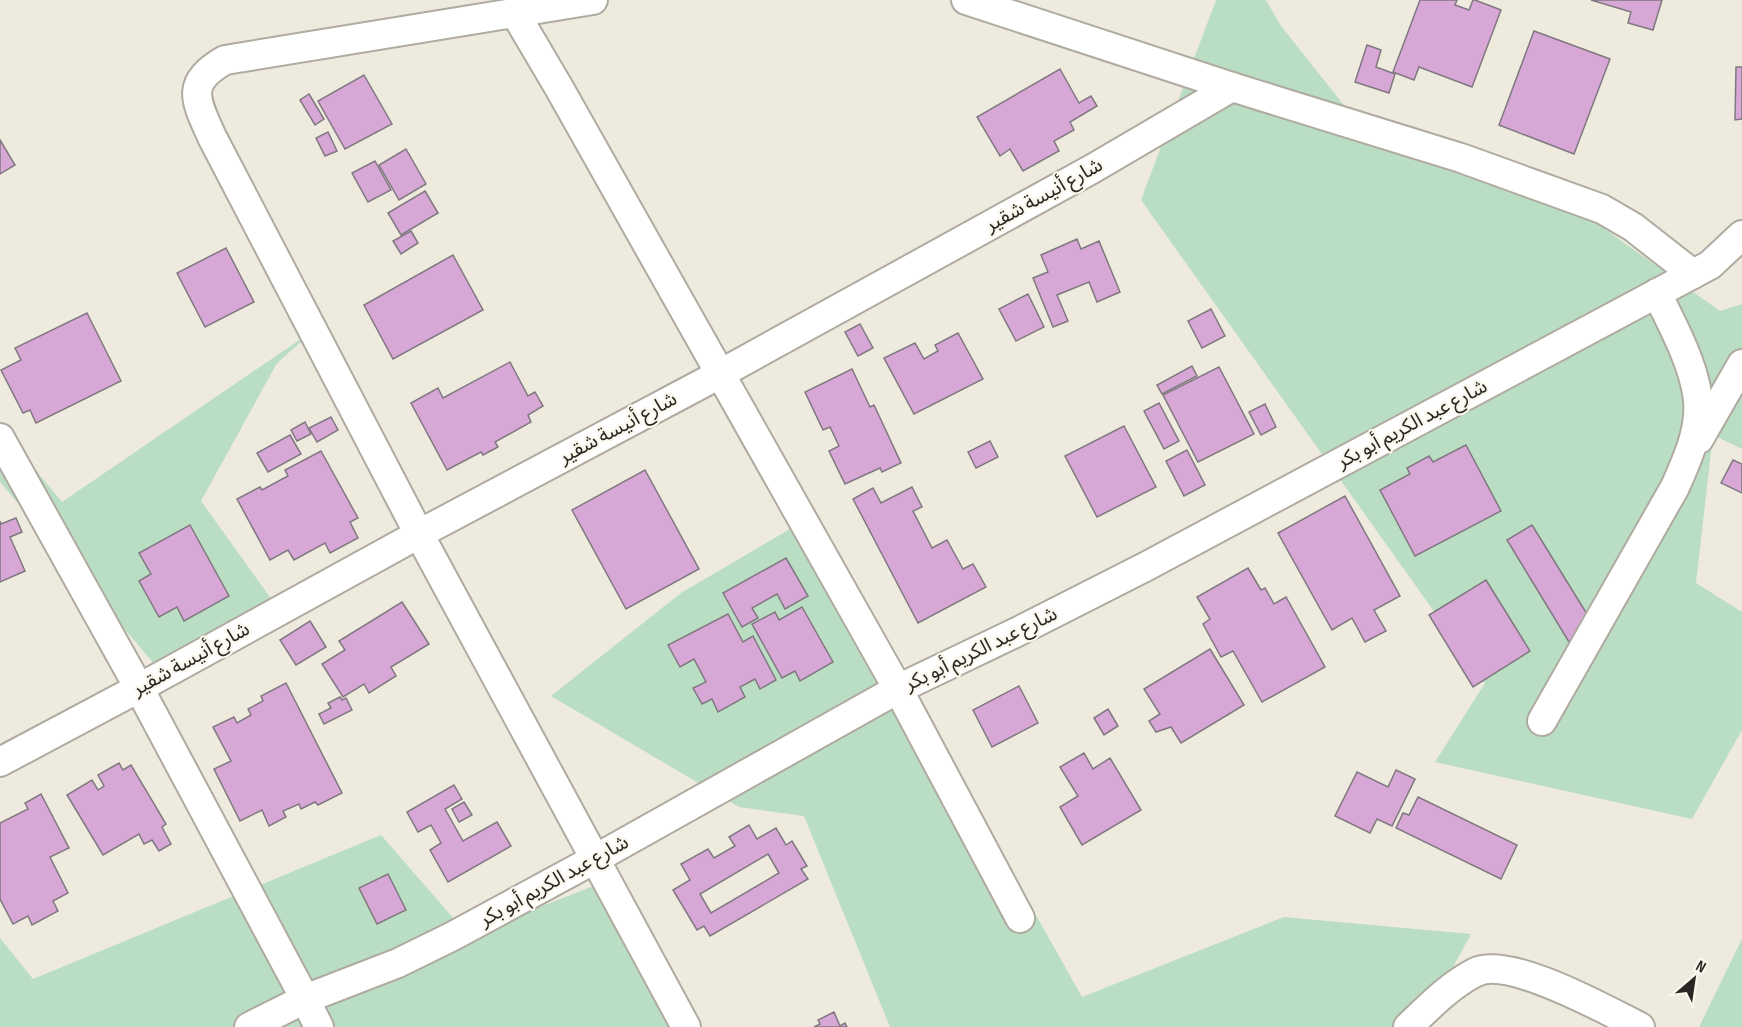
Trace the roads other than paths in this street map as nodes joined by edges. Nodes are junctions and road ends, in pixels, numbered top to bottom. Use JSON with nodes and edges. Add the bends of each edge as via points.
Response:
{"nodes":[{"id":1,"x":593,"y":0,"type":"edge"},
{"id":2,"x":966,"y":0,"type":"edge"},
{"id":3,"x":515,"y":13,"type":"junction"},
{"id":4,"x":1232,"y":87,"type":"junction"},
{"id":5,"x":1742,"y":235,"type":"edge"},
{"id":6,"x":1742,"y":260,"type":"edge"},
{"id":7,"x":1702,"y":270,"type":"junction"},
{"id":8,"x":1657,"y":293,"type":"junction"},
{"id":9,"x":1742,"y":364,"type":"edge"},
{"id":10,"x":720,"y":374,"type":"junction"},
{"id":11,"x":0,"y":438,"type":"edge"},
{"id":12,"x":1688,"y":459,"type":"junction"},
{"id":13,"x":419,"y":534,"type":"junction"},
{"id":14,"x":139,"y":688,"type":"junction"},
{"id":15,"x":898,"y":689,"type":"junction"},
{"id":16,"x":1542,"y":721,"type":"dead end"},
{"id":17,"x":0,"y":762,"type":"edge"},
{"id":18,"x":595,"y":859,"type":"junction"},
{"id":19,"x":1020,"y":918,"type":"dead end"},
{"id":20,"x":305,"y":999,"type":"junction"},
{"id":21,"x":249,"y":1027,"type":"edge"},
{"id":22,"x":319,"y":1027,"type":"edge"},
{"id":23,"x":686,"y":1027,"type":"edge"},
{"id":24,"x":1408,"y":1027,"type":"edge"},
{"id":25,"x":1640,"y":1027,"type":"edge"}],
"edges":[{"from":1,"to":3,"type":"street"},
{"from":2,"to":4,"type":"street"},
{"from":3,"to":10,"type":"street"},
{"from":3,"to":13,"type":"street","via":[[225,60],[209,69],[200,79],[197,91],[198,106],[212,137]]},
{"from":4,"to":7,"type":"street","via":[[1461,158],[1602,209]]},
{"from":4,"to":10,"type":"street","name":"شارع أنيسة شقير","via":[[1092,169]]},
{"from":5,"to":7,"type":"street","name":"شارع عبد الكريم أبو بكر"},
{"from":6,"to":7,"type":"street","name":"شارع عبد الكريم أبو بكر"},
{"from":7,"to":8,"type":"street","name":"شارع عبد الكريم أبو بكر"},
{"from":8,"to":12,"type":"street","via":[[1683,346],[1698,394]]},
{"from":8,"to":15,"type":"street","name":"شارع عبد الكريم أبو بكر","via":[[1145,567]]},
{"from":9,"to":12,"type":"street"},
{"from":10,"to":13,"type":"street","name":"شارع أنيسة شقير"},
{"from":10,"to":15,"type":"street"},
{"from":11,"to":14,"type":"street"},
{"from":12,"to":16,"type":"street"},
{"from":13,"to":14,"type":"street","name":"شارع أنيسة شقير"},
{"from":13,"to":18,"type":"street"},
{"from":14,"to":17,"type":"street","name":"شارع أنيسة شقير"},
{"from":14,"to":20,"type":"street"},
{"from":15,"to":18,"type":"street","name":"شارع عبد الكريم أبو بكر"},
{"from":15,"to":19,"type":"street"},
{"from":18,"to":20,"type":"street","name":"شارع عبد الكريم أبو بكر","via":[[453,936]]},
{"from":18,"to":23,"type":"street"},
{"from":20,"to":21,"type":"street","name":"شارع عبد الكريم أبو بكر"},
{"from":20,"to":22,"type":"street"},
{"from":24,"to":25,"type":"street","via":[[1449,988],[1478,971],[1495,968],[1550,984]]}]}
